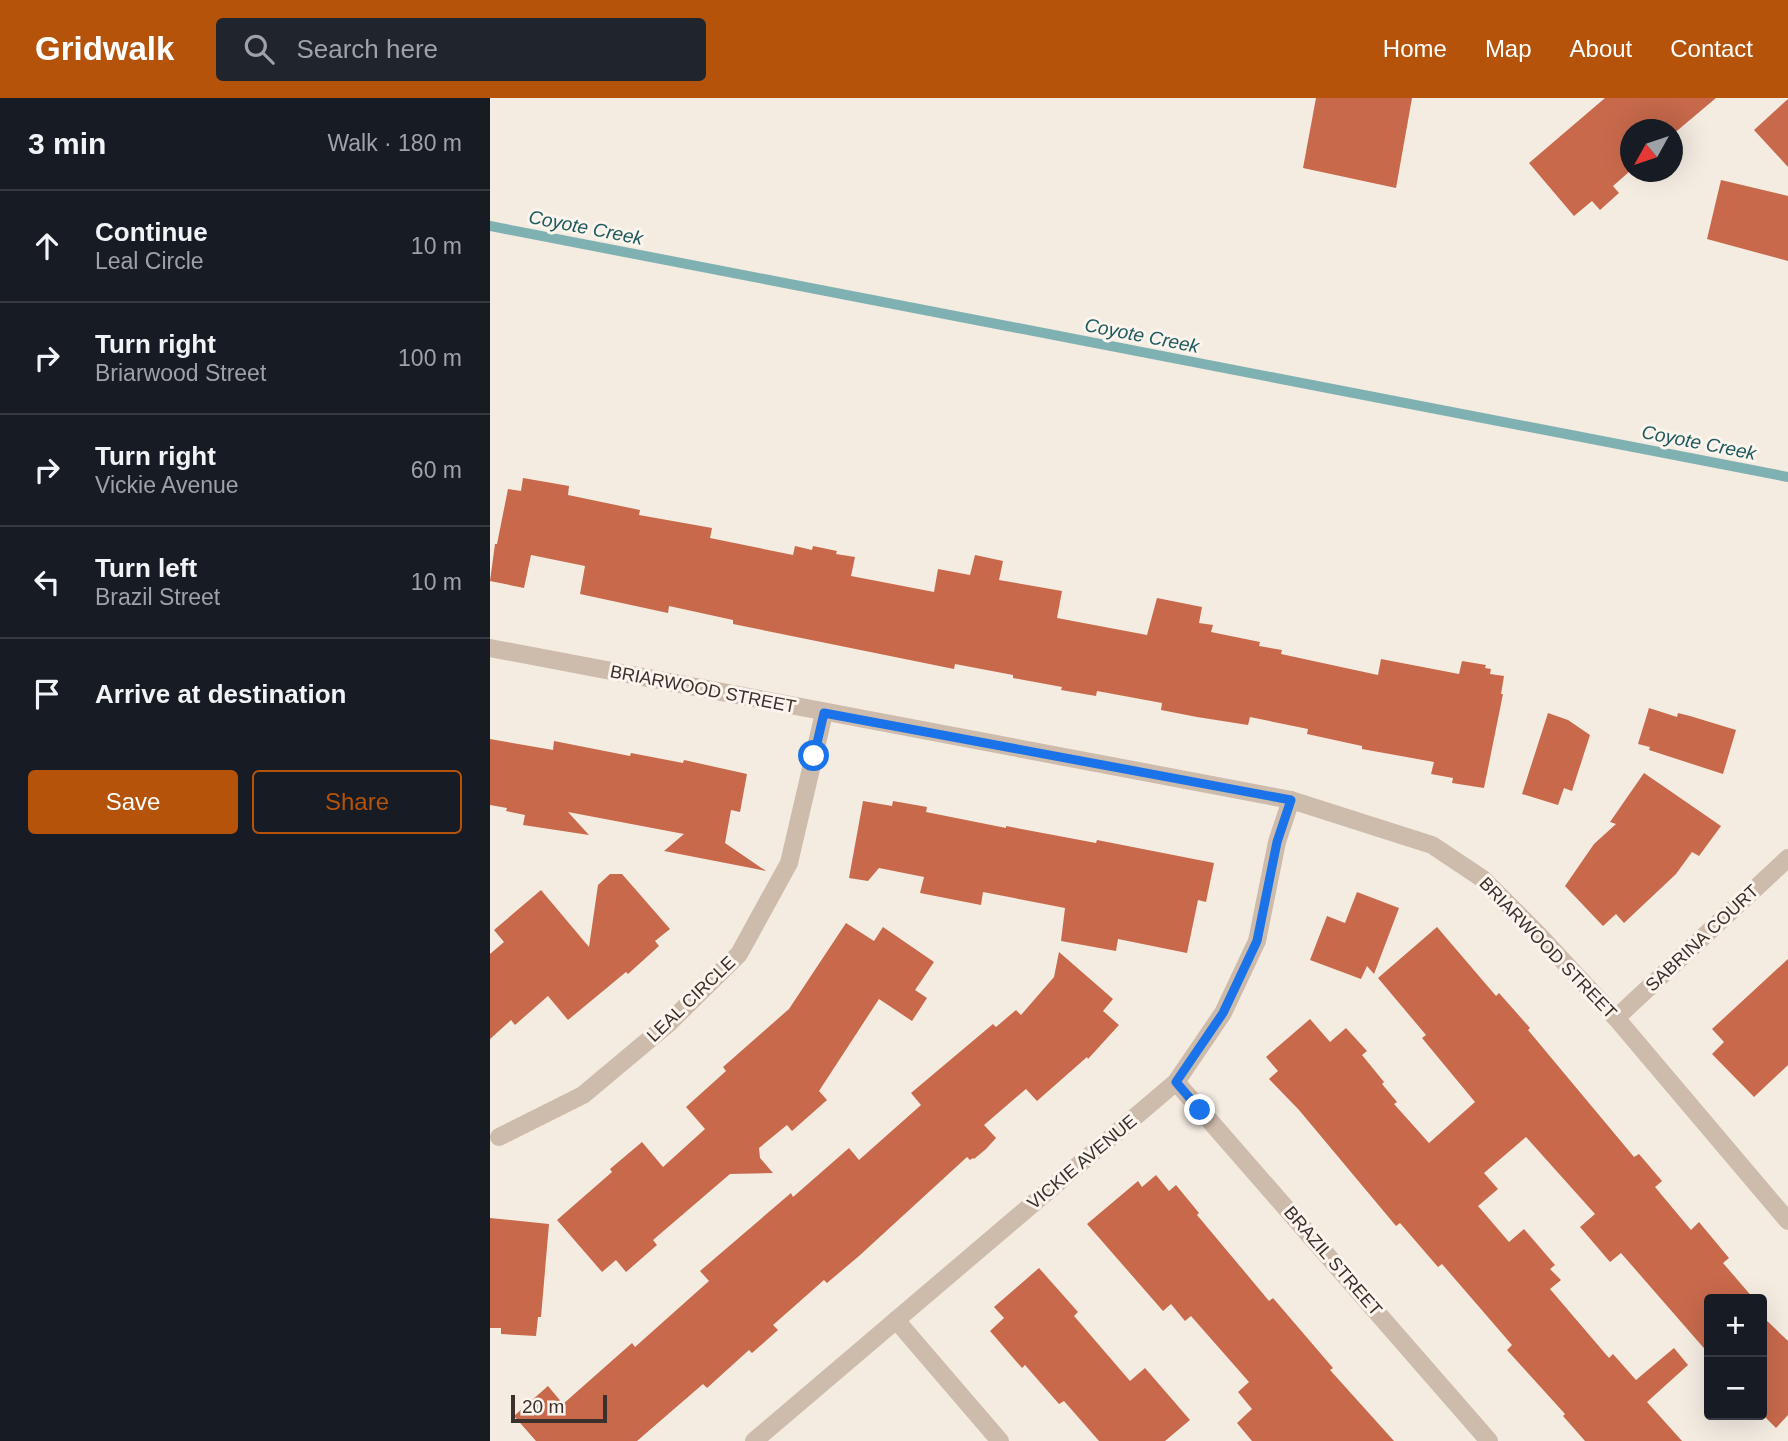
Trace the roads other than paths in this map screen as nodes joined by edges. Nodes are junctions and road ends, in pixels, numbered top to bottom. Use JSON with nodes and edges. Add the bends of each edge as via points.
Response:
{"nodes":[{"id":1,"x":490,"y":648,"type":"edge"},
{"id":2,"x":824,"y":713,"type":"junction"},
{"id":3,"x":1291,"y":800,"type":"junction"},
{"id":4,"x":1788,"y":858,"type":"edge"},
{"id":5,"x":1616,"y":1018,"type":"junction"},
{"id":6,"x":1176,"y":1082,"type":"junction"},
{"id":7,"x":499,"y":1137,"type":"dead end"},
{"id":8,"x":1788,"y":1221,"type":"edge"},
{"id":9,"x":896,"y":1320,"type":"junction"},
{"id":10,"x":754,"y":1441,"type":"edge"},
{"id":11,"x":1000,"y":1441,"type":"edge"},
{"id":12,"x":1489,"y":1441,"type":"edge"}],
"edges":[{"from":1,"to":2,"type":"street","name":"BRIARWOOD STREET"},
{"from":2,"to":3,"type":"street","name":"BRIARWOOD STREET"},
{"from":2,"to":7,"type":"street","name":"LEAL CIRCLE","via":[[789,863],[738,954],[669,1023],[583,1095]]},
{"from":3,"to":5,"type":"street","name":"BRIARWOOD STREET","via":[[1432,845],[1483,879]]},
{"from":3,"to":6,"type":"street","name":"VICKIE AVENUE","via":[[1277,842],[1257,941],[1223,1013]]},
{"from":4,"to":5,"type":"street","name":"SABRINA COURT"},
{"from":5,"to":8,"type":"street","name":"BRIARWOOD STREET"},
{"from":6,"to":9,"type":"street","name":"VICKIE AVENUE"},
{"from":6,"to":12,"type":"street","name":"BRAZIL STREET"},
{"from":9,"to":10,"type":"street","name":"VICKIE AVENUE"},
{"from":9,"to":11,"type":"street"}]}
